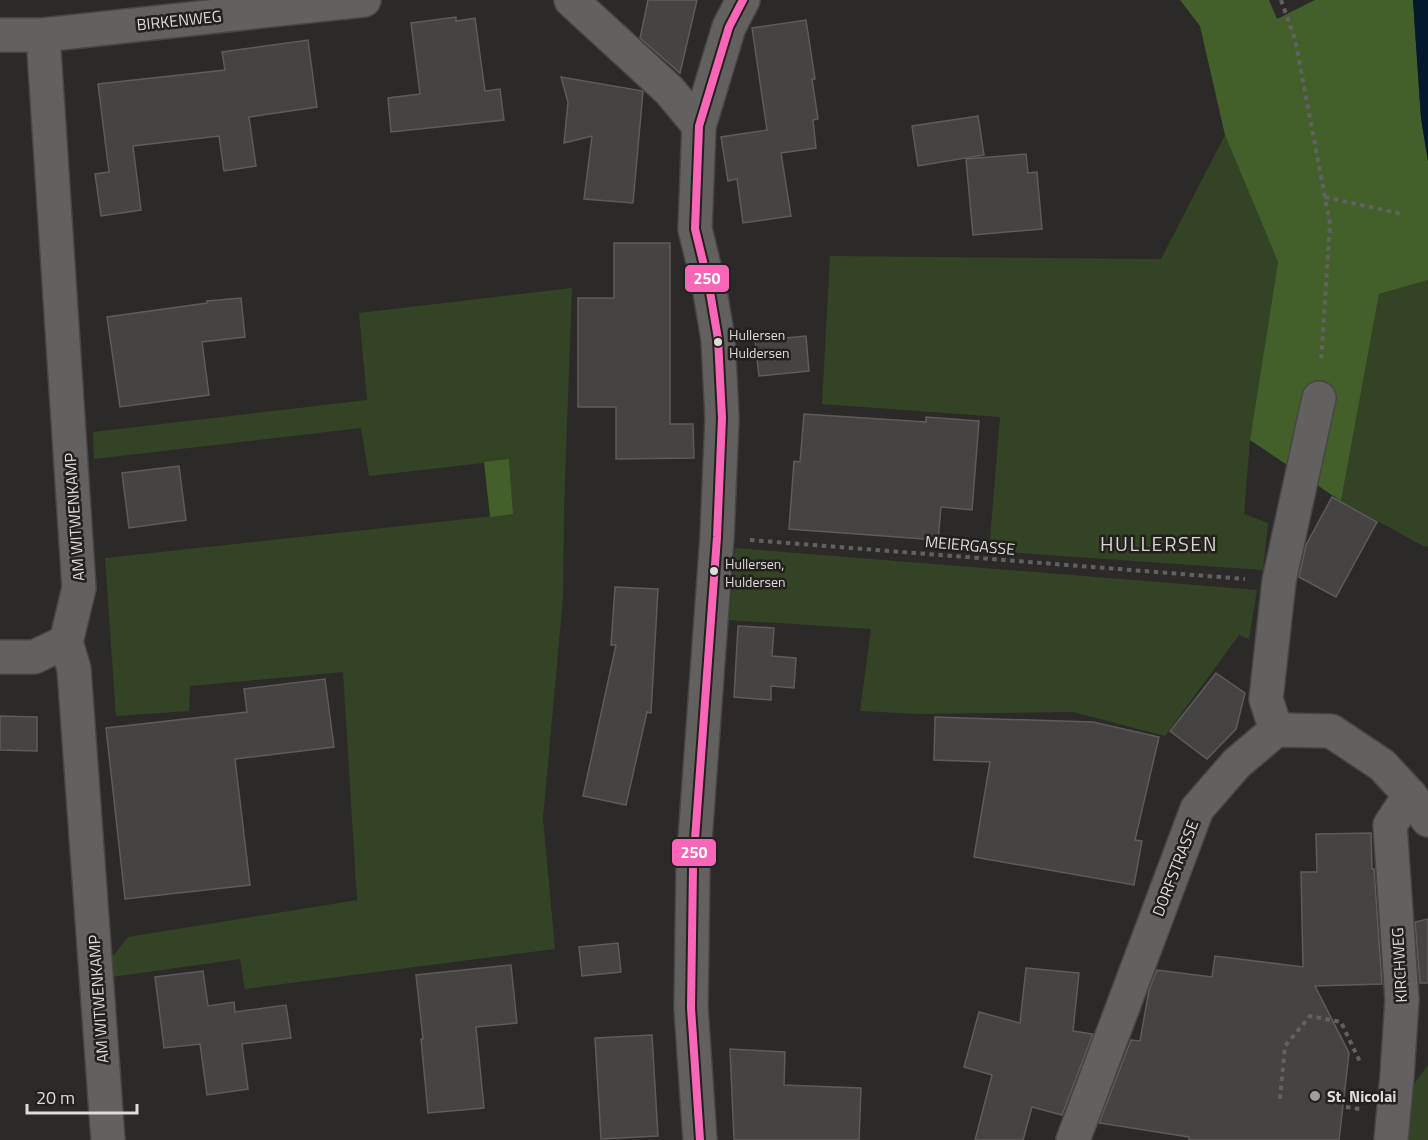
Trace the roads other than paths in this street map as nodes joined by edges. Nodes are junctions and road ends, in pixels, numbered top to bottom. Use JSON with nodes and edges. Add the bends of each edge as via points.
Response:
{"nodes":[{"id":1,"x":358,"y":0,"type":"edge"},
{"id":2,"x":364,"y":0,"type":"edge"},
{"id":3,"x":571,"y":0,"type":"edge"},
{"id":4,"x":743,"y":0,"type":"edge"},
{"id":5,"x":0,"y":35,"type":"edge"},
{"id":6,"x":43,"y":35,"type":"junction"},
{"id":7,"x":699,"y":126,"type":"junction"},
{"id":8,"x":1319,"y":398,"type":"road end"},
{"id":9,"x":66,"y":642,"type":"junction"},
{"id":10,"x":0,"y":657,"type":"edge"},
{"id":11,"x":1276,"y":730,"type":"junction"},
{"id":12,"x":1419,"y":808,"type":"edge"},
{"id":13,"x":108,"y":1140,"type":"edge"},
{"id":14,"x":700,"y":1140,"type":"edge"},
{"id":15,"x":1073,"y":1140,"type":"edge"},
{"id":16,"x":1391,"y":1140,"type":"edge"}],
"edges":[{"from":1,"to":2,"type":"street","name":"BIRKENWEG"},
{"from":1,"to":6,"type":"street","name":"BIRKENWEG"},
{"from":3,"to":7,"type":"street","via":[[669,90]]},
{"from":4,"to":7,"type":"street","via":[[729,27]]},
{"from":5,"to":6,"type":"street","name":"BIRKENWEG"},
{"from":6,"to":9,"type":"street","name":"AM WITWENKAMP","via":[[79,588]]},
{"from":7,"to":14,"type":"street","via":[[694,229],[718,339],[722,418],[693,867],[691,1008]]},
{"from":8,"to":11,"type":"street","via":[[1279,581],[1266,699]]},
{"from":9,"to":10,"type":"street","via":[[34,657]]},
{"from":9,"to":13,"type":"street","name":"AM WITWENKAMP","via":[[74,669]]},
{"from":11,"to":12,"type":"street","via":[[1331,731],[1382,765]]},
{"from":11,"to":15,"type":"street","name":"DORFSTRASSE","via":[[1237,763],[1197,809]]},
{"from":12,"to":16,"type":"street","name":"KIRCHWEG","via":[[1390,825],[1401,1000]]}]}
